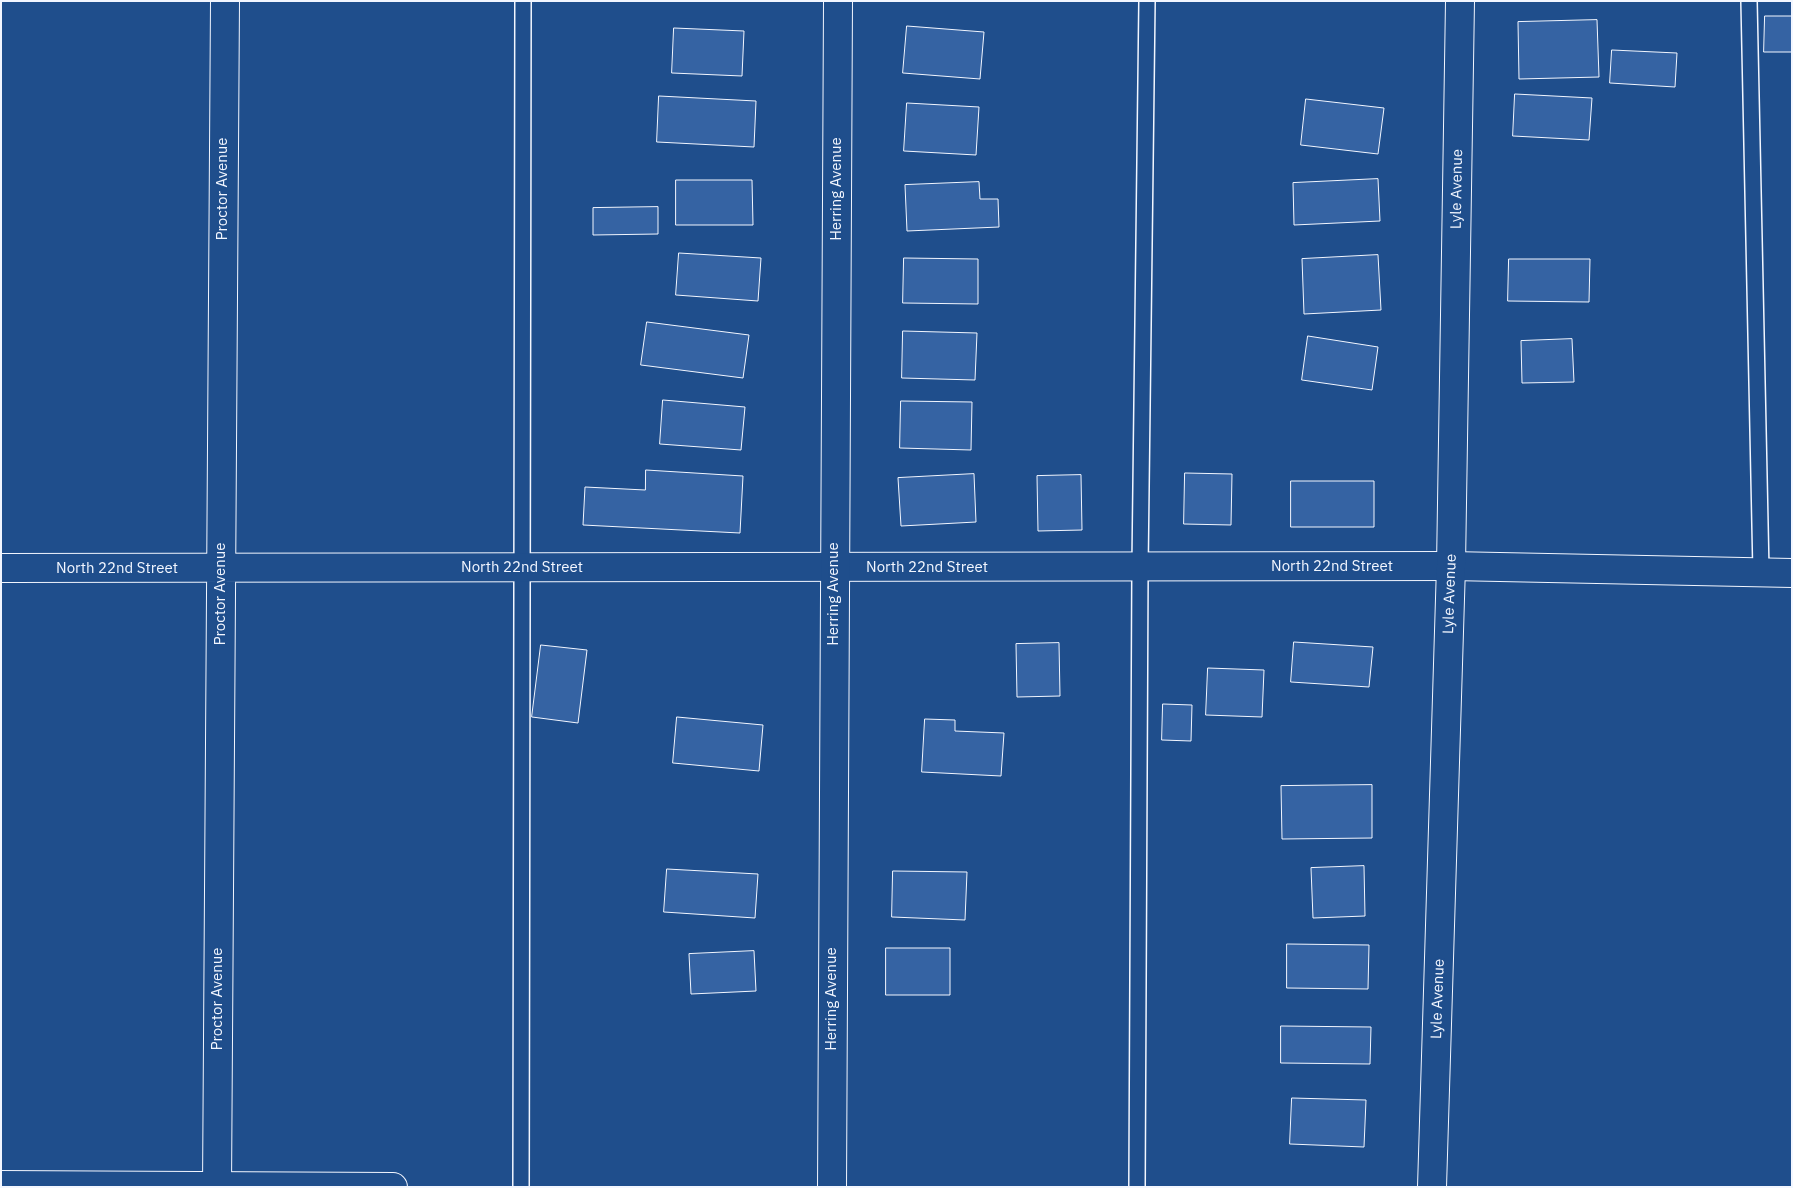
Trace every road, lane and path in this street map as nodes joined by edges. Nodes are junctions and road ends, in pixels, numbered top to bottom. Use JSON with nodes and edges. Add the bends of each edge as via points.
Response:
{"nodes":[{"id":1,"x":225,"y":1,"type":"edge"},
{"id":2,"x":523,"y":1,"type":"edge"},
{"id":3,"x":838,"y":1,"type":"edge"},
{"id":4,"x":1147,"y":1,"type":"edge"},
{"id":5,"x":1460,"y":1,"type":"edge"},
{"id":6,"x":1749,"y":1,"type":"edge"},
{"id":7,"x":1451,"y":566,"type":"junction"},
{"id":8,"x":1140,"y":567,"type":"junction"},
{"id":9,"x":1,"y":568,"type":"edge"},
{"id":10,"x":221,"y":568,"type":"junction"},
{"id":11,"x":521,"y":568,"type":"junction"},
{"id":12,"x":834,"y":568,"type":"junction"},
{"id":13,"x":1761,"y":572,"type":"junction"},
{"id":14,"x":1792,"y":573,"type":"edge"},
{"id":15,"x":1,"y":1185,"type":"edge"},
{"id":16,"x":217,"y":1186,"type":"edge"},
{"id":17,"x":393,"y":1187,"type":"edge"},
{"id":18,"x":521,"y":1187,"type":"edge"},
{"id":19,"x":832,"y":1187,"type":"edge"},
{"id":20,"x":1137,"y":1187,"type":"edge"},
{"id":21,"x":1432,"y":1187,"type":"edge"}],
"edges":[{"from":1,"to":10,"type":"street","name":"Proctor Avenue"},
{"from":2,"to":11,"type":"lane"},
{"from":3,"to":12,"type":"street","name":"Herring Avenue"},
{"from":4,"to":8,"type":"lane"},
{"from":5,"to":7,"type":"street","name":"Lyle Avenue"},
{"from":6,"to":13,"type":"lane"},
{"from":7,"to":8,"type":"street","name":"North 22nd Street"},
{"from":7,"to":13,"type":"street","name":"North 22nd Street"},
{"from":7,"to":21,"type":"street","name":"Lyle Avenue"},
{"from":8,"to":12,"type":"street","name":"North 22nd Street"},
{"from":8,"to":20,"type":"lane"},
{"from":9,"to":10,"type":"street","name":"North 22nd Street"},
{"from":10,"to":11,"type":"street","name":"North 22nd Street"},
{"from":10,"to":16,"type":"street","name":"Proctor Avenue"},
{"from":11,"to":12,"type":"street","name":"North 22nd Street"},
{"from":11,"to":18,"type":"lane"},
{"from":12,"to":19,"type":"street","name":"Herring Avenue"},
{"from":13,"to":14,"type":"street","name":"North 22nd Street"},
{"from":15,"to":16,"type":"street"},
{"from":16,"to":17,"type":"street"}]}
